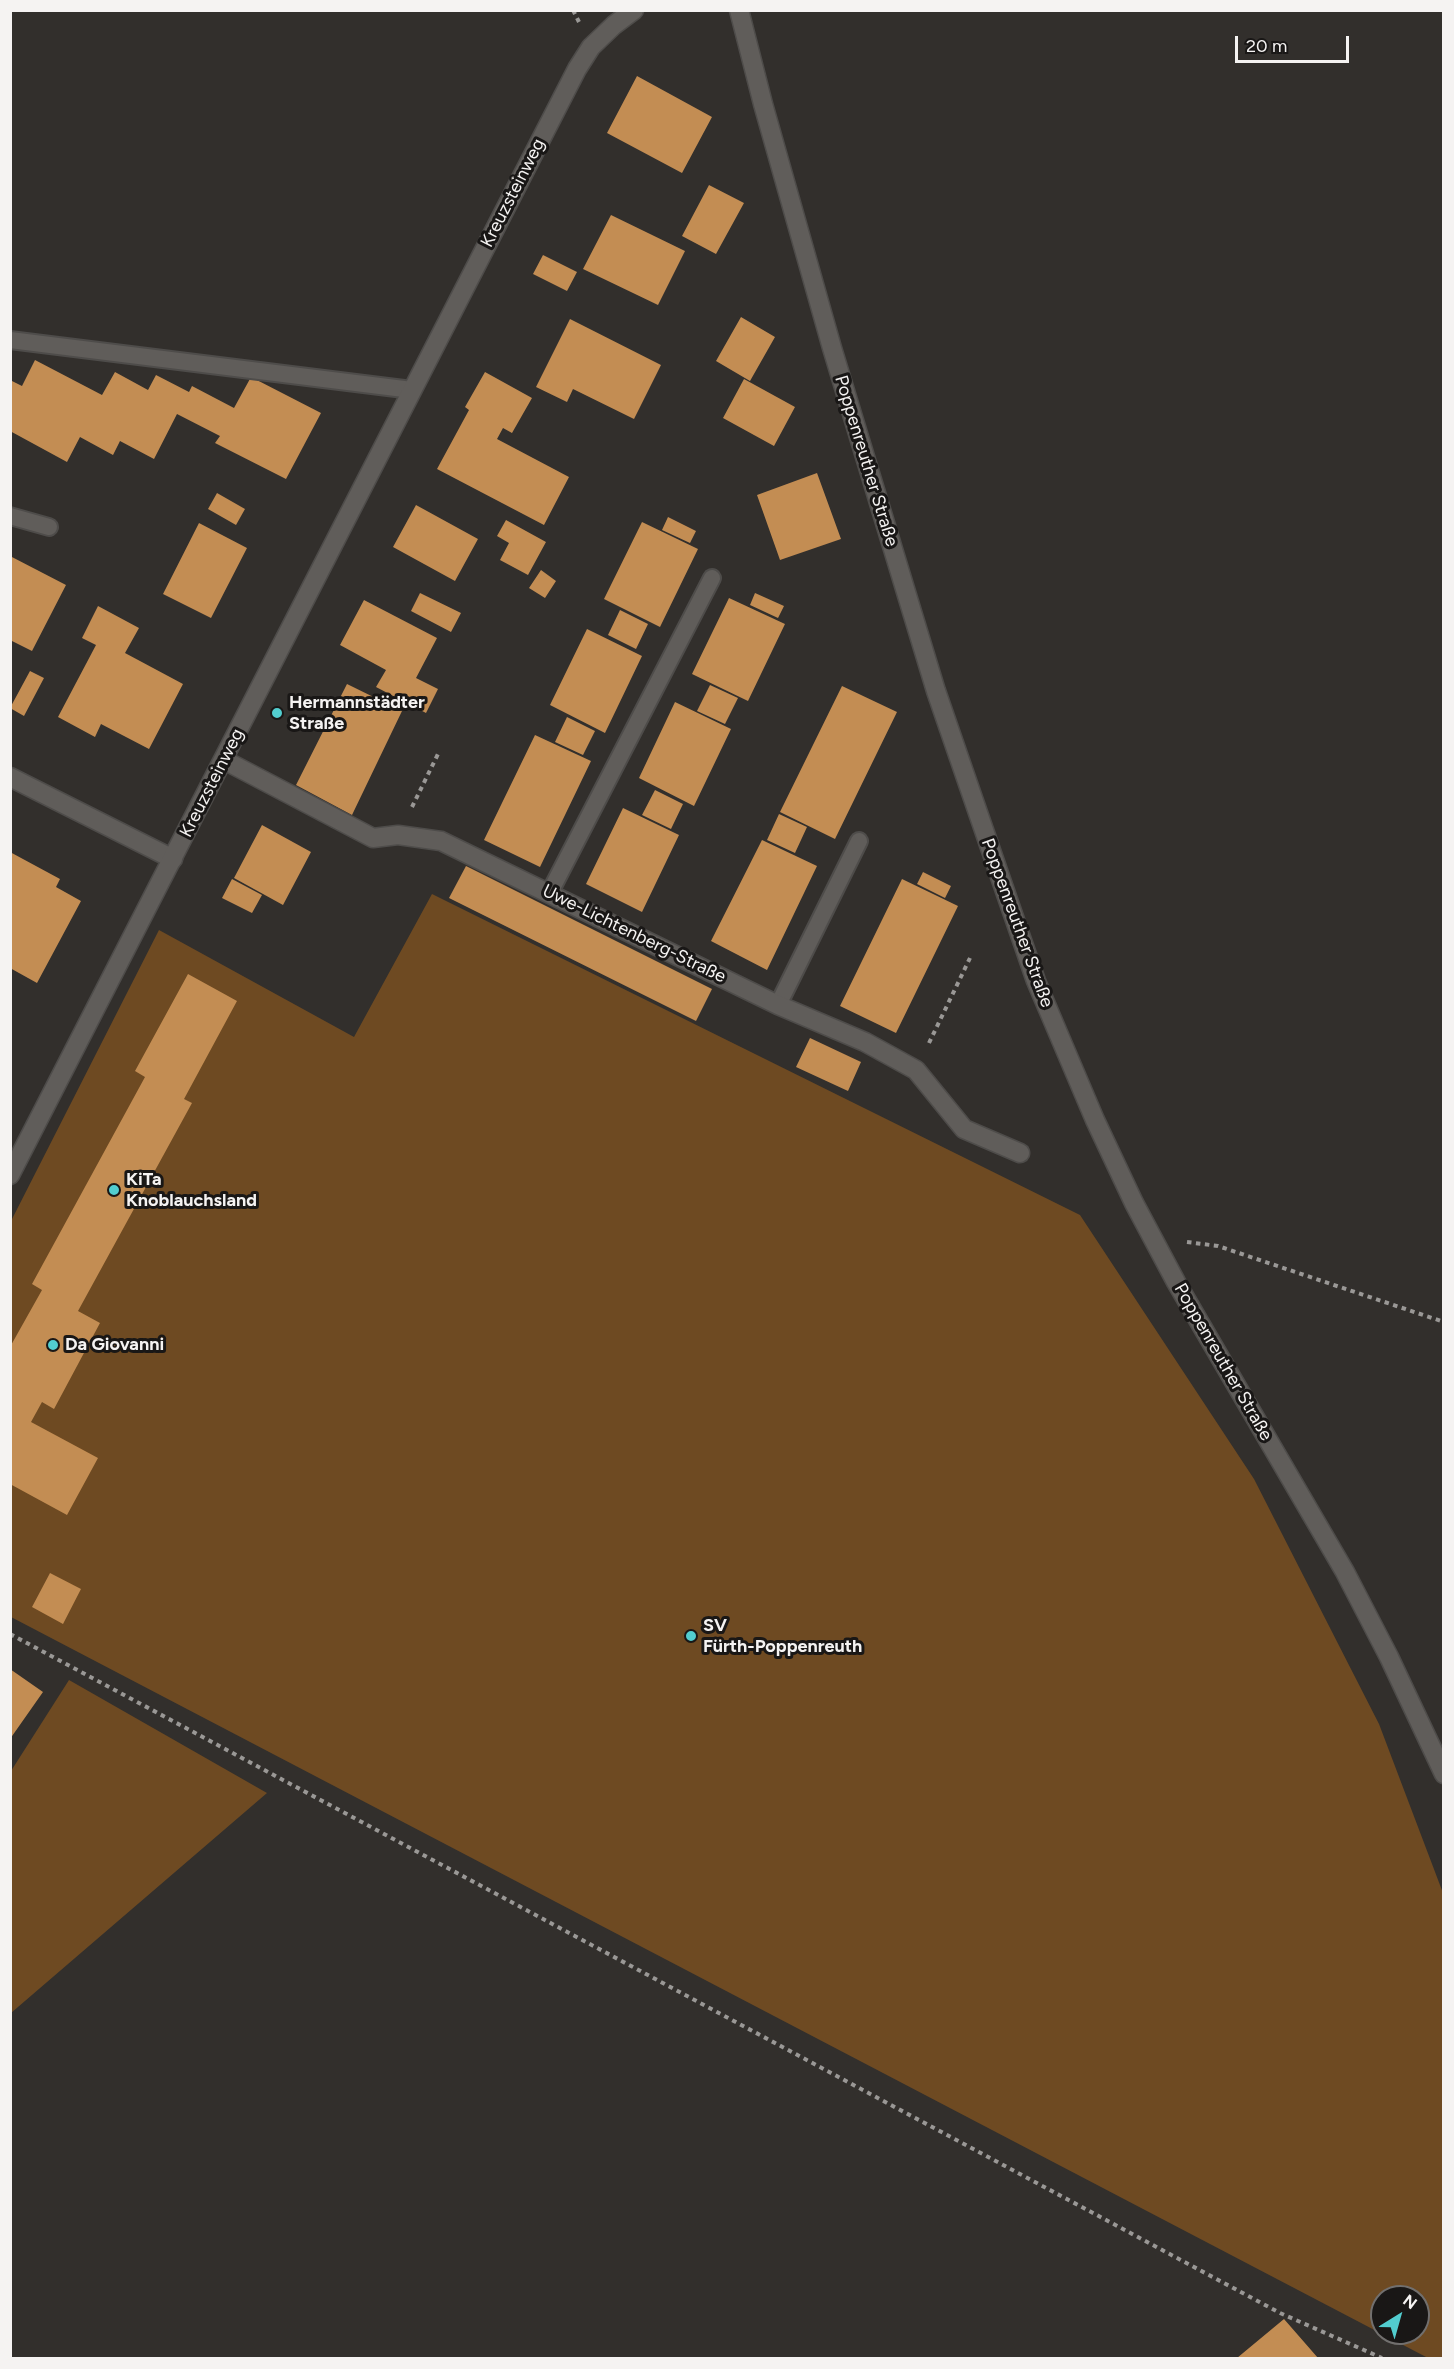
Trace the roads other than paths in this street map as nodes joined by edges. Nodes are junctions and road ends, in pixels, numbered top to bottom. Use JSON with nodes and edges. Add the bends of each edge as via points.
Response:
{"nodes":[{"id":1,"x":634,"y":10,"type":"edge"},
{"id":2,"x":739,"y":10,"type":"edge"},
{"id":3,"x":10,"y":340,"type":"edge"},
{"id":4,"x":412,"y":390,"type":"junction"},
{"id":5,"x":10,"y":516,"type":"edge"},
{"id":6,"x":49,"y":527,"type":"dead end"},
{"id":7,"x":712,"y":578,"type":"dead end"},
{"id":8,"x":224,"y":760,"type":"junction"},
{"id":9,"x":10,"y":777,"type":"edge"},
{"id":10,"x":859,"y":841,"type":"dead end"},
{"id":11,"x":173,"y":859,"type":"junction"},
{"id":12,"x":550,"y":892,"type":"junction"},
{"id":13,"x":778,"y":1005,"type":"junction"},
{"id":14,"x":1020,"y":1153,"type":"dead end"},
{"id":15,"x":11,"y":1172,"type":"edge"},
{"id":16,"x":1443,"y":1774,"type":"edge"}],
"edges":[{"from":1,"to":4,"type":"street","name":"Kreuzsteinweg","via":[[591,46],[577,69]]},
{"from":2,"to":16,"type":"street","name":"Poppenreuther Straße","via":[[832,348],[936,691],[1036,981],[1095,1120],[1155,1242],[1350,1583]]},
{"from":3,"to":4,"type":"lane"},
{"from":4,"to":8,"type":"street","name":"Kreuzsteinweg"},
{"from":5,"to":6,"type":"lane"},
{"from":7,"to":12,"type":"lane"},
{"from":8,"to":11,"type":"street","name":"Kreuzsteinweg"},
{"from":8,"to":12,"type":"street","name":"Uwe-Lichtenberg-Straße","via":[[373,838],[398,835],[441,842]]},
{"from":9,"to":11,"type":"street"},
{"from":10,"to":13,"type":"lane"},
{"from":11,"to":15,"type":"street","name":"Kreuzsteinweg"},
{"from":12,"to":13,"type":"street","name":"Uwe-Lichtenberg-Straße"},
{"from":13,"to":14,"type":"street","name":"Uwe-Lichtenberg-Straße","via":[[865,1042],[916,1070],[964,1129]]}]}
